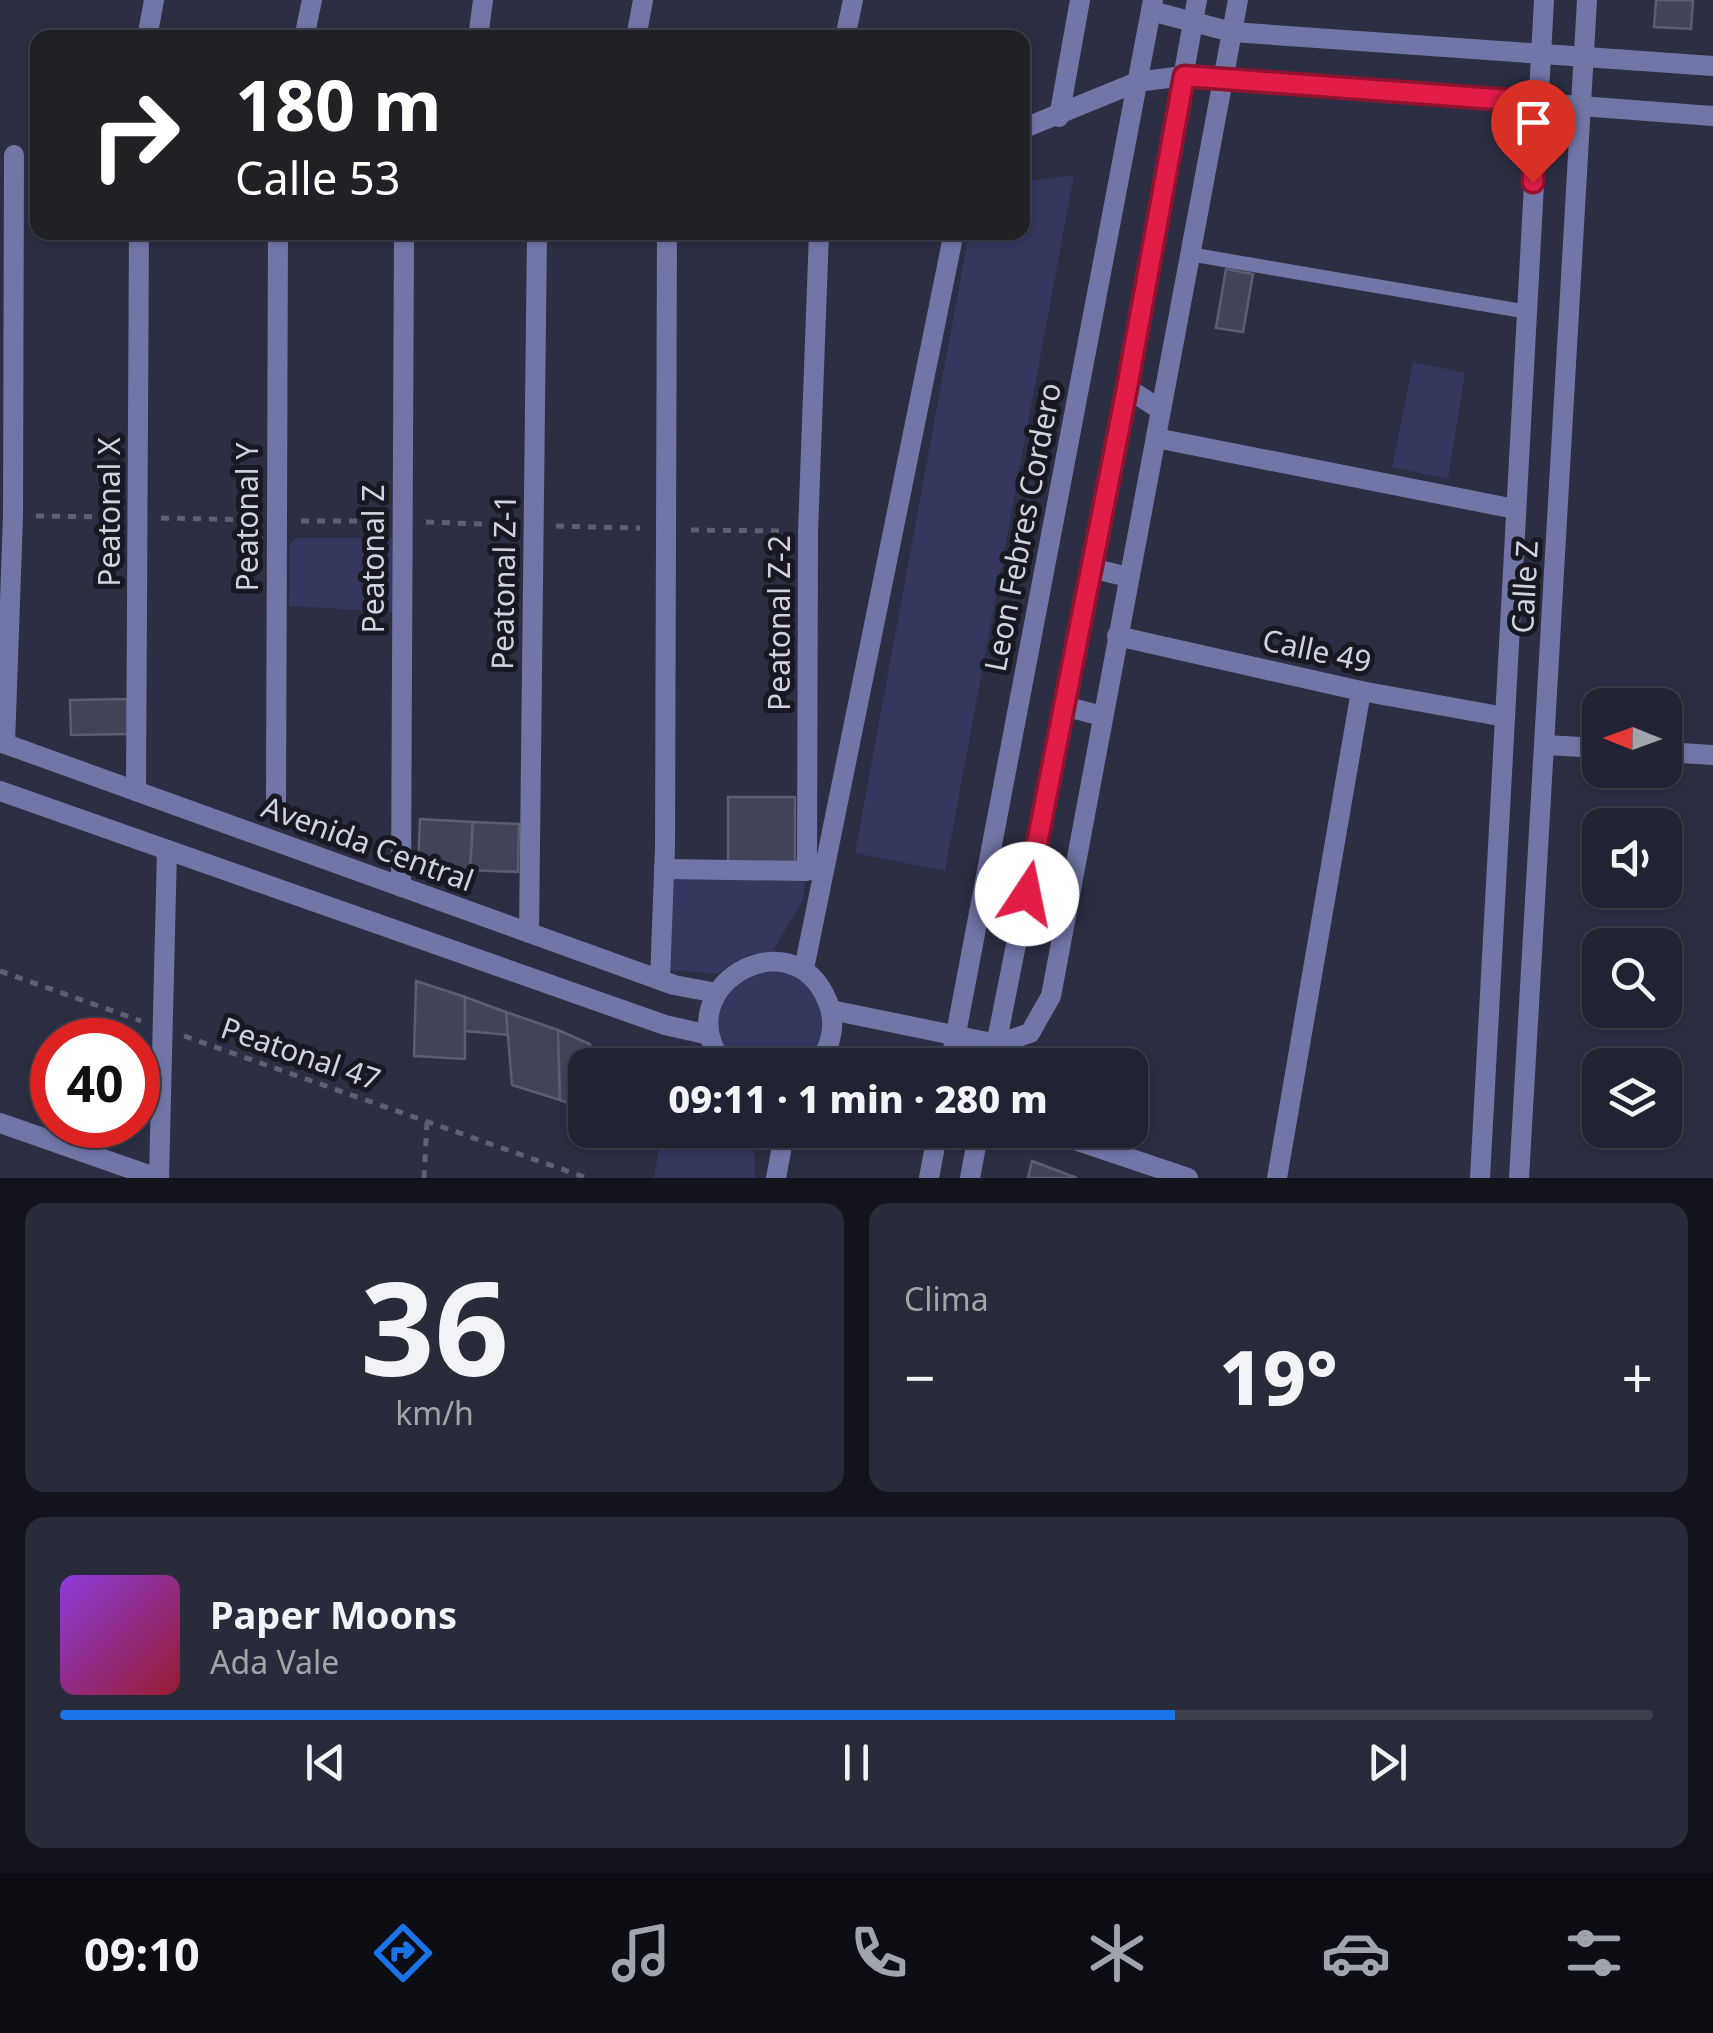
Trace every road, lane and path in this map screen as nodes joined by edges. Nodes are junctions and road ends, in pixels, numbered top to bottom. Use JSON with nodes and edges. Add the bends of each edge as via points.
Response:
{"nodes":[{"id":1,"x":154,"y":0,"type":"edge"},
{"id":2,"x":312,"y":0,"type":"edge"},
{"id":3,"x":483,"y":0,"type":"edge"},
{"id":4,"x":643,"y":0,"type":"edge"},
{"id":5,"x":853,"y":0,"type":"edge"},
{"id":6,"x":1080,"y":0,"type":"edge"},
{"id":7,"x":1197,"y":0,"type":"edge"},
{"id":8,"x":1238,"y":0,"type":"edge"},
{"id":9,"x":1544,"y":0,"type":"edge"},
{"id":10,"x":1586,"y":0,"type":"edge"},
{"id":11,"x":1152,"y":6,"type":"edge"},
{"id":12,"x":1192,"y":24,"type":"junction"},
{"id":13,"x":148,"y":30,"type":"edge"},
{"id":14,"x":306,"y":30,"type":"edge"},
{"id":15,"x":479,"y":30,"type":"edge"},
{"id":16,"x":637,"y":30,"type":"edge"},
{"id":17,"x":847,"y":30,"type":"edge"},
{"id":18,"x":1232,"y":32,"type":"junction"},
{"id":19,"x":1541,"y":56,"type":"junction"},
{"id":20,"x":1584,"y":56,"type":"junction"},
{"id":21,"x":1713,"y":66,"type":"edge"},
{"id":22,"x":1184,"y":76,"type":"junction"},
{"id":23,"x":1223,"y":80,"type":"junction"},
{"id":24,"x":1136,"y":82,"type":"junction"},
{"id":25,"x":1537,"y":102,"type":"junction"},
{"id":26,"x":1582,"y":106,"type":"junction"},
{"id":27,"x":1713,"y":116,"type":"edge"},
{"id":28,"x":1058,"y":117,"type":"junction"},
{"id":29,"x":1030,"y":127,"type":"edge"},
{"id":30,"x":7,"y":155,"type":"edge"},
{"id":31,"x":139,"y":240,"type":"edge"},
{"id":32,"x":278,"y":240,"type":"edge"},
{"id":33,"x":404,"y":240,"type":"edge"},
{"id":34,"x":537,"y":240,"type":"edge"},
{"id":35,"x":668,"y":240,"type":"edge"},
{"id":36,"x":819,"y":240,"type":"edge"},
{"id":37,"x":952,"y":240,"type":"edge"},
{"id":38,"x":1189,"y":254,"type":"junction"},
{"id":39,"x":1528,"y":312,"type":"junction"},
{"id":40,"x":1127,"y":388,"type":"junction"},
{"id":41,"x":1161,"y":410,"type":"junction"},
{"id":42,"x":1156,"y":438,"type":"junction"},
{"id":43,"x":1515,"y":508,"type":"junction"},
{"id":44,"x":1092,"y":568,"type":"junction"},
{"id":45,"x":1128,"y":577,"type":"junction"},
{"id":46,"x":1117,"y":636,"type":"junction"},
{"id":47,"x":1361,"y":691,"type":"junction"},
{"id":48,"x":1064,"y":706,"type":"junction"},
{"id":49,"x":1102,"y":716,"type":"junction"},
{"id":50,"x":1505,"y":717,"type":"junction"},
{"id":51,"x":2,"y":743,"type":"edge"},
{"id":52,"x":1545,"y":745,"type":"junction"},
{"id":53,"x":1582,"y":747,"type":"edge"},
{"id":54,"x":1682,"y":753,"type":"edge"},
{"id":55,"x":1713,"y":755,"type":"edge"},
{"id":56,"x":0,"y":791,"type":"edge"},
{"id":57,"x":136,"y":791,"type":"junction"},
{"id":58,"x":276,"y":801,"type":"dead end"},
{"id":59,"x":167,"y":850,"type":"junction"},
{"id":60,"x":664,"y":869,"type":"junction"},
{"id":61,"x":401,"y":886,"type":"junction"},
{"id":62,"x":528,"y":933,"type":"junction"},
{"id":63,"x":804,"y":970,"type":"junction"},
{"id":64,"x":0,"y":971,"type":"edge"},
{"id":65,"x":660,"y":980,"type":"junction"},
{"id":66,"x":716,"y":993,"type":"junction"},
{"id":67,"x":831,"y":1010,"type":"junction"},
{"id":68,"x":164,"y":1029,"type":"junction"},
{"id":69,"x":709,"y":1034,"type":"junction"},
{"id":70,"x":956,"y":1036,"type":"junction"},
{"id":71,"x":997,"y":1044,"type":"junction"},
{"id":72,"x":716,"y":1048,"type":"edge"},
{"id":73,"x":827,"y":1048,"type":"edge"},
{"id":74,"x":954,"y":1048,"type":"edge"},
{"id":75,"x":996,"y":1048,"type":"edge"},
{"id":76,"x":427,"y":1122,"type":"junction"},
{"id":77,"x":0,"y":1123,"type":"edge"},
{"id":78,"x":782,"y":1148,"type":"edge"},
{"id":79,"x":935,"y":1148,"type":"edge"},
{"id":80,"x":976,"y":1148,"type":"edge"},
{"id":81,"x":1099,"y":1148,"type":"edge"},
{"id":82,"x":158,"y":1178,"type":"edge"},
{"id":83,"x":424,"y":1178,"type":"edge"},
{"id":84,"x":587,"y":1178,"type":"edge"},
{"id":85,"x":776,"y":1178,"type":"edge"},
{"id":86,"x":929,"y":1178,"type":"edge"},
{"id":87,"x":970,"y":1178,"type":"edge"},
{"id":88,"x":1188,"y":1178,"type":"edge"},
{"id":89,"x":1277,"y":1178,"type":"edge"},
{"id":90,"x":1480,"y":1178,"type":"edge"},
{"id":91,"x":1519,"y":1178,"type":"edge"}],
"edges":[{"from":1,"to":13,"type":"street"},
{"from":2,"to":14,"type":"street"},
{"from":3,"to":15,"type":"street"},
{"from":4,"to":16,"type":"street"},
{"from":5,"to":17,"type":"street"},
{"from":6,"to":28,"type":"street"},
{"from":7,"to":12,"type":"street"},
{"from":8,"to":18,"type":"street"},
{"from":9,"to":19,"type":"street","name":"Calle Z"},
{"from":10,"to":20,"type":"street","name":"Calle Z"},
{"from":11,"to":12,"type":"street"},
{"from":11,"to":24,"type":"street","name":"Leon Febres Cordero"},
{"from":12,"to":18,"type":"street"},
{"from":12,"to":22,"type":"street"},
{"from":18,"to":19,"type":"street"},
{"from":18,"to":23,"type":"street"},
{"from":19,"to":20,"type":"street"},
{"from":19,"to":25,"type":"street","name":"Calle Z"},
{"from":20,"to":21,"type":"street"},
{"from":20,"to":26,"type":"street","name":"Calle Z"},
{"from":22,"to":23,"type":"street"},
{"from":22,"to":24,"type":"street"},
{"from":22,"to":40,"type":"street"},
{"from":23,"to":25,"type":"street"},
{"from":23,"to":38,"type":"street"},
{"from":24,"to":28,"type":"street"},
{"from":24,"to":70,"type":"street","name":"Leon Febres Cordero"},
{"from":25,"to":26,"type":"street"},
{"from":25,"to":39,"type":"street","name":"Calle Z"},
{"from":26,"to":27,"type":"street"},
{"from":26,"to":52,"type":"street","name":"Calle Z"},
{"from":28,"to":29,"type":"street"},
{"from":30,"to":51,"type":"street","via":[[12,516]]},
{"from":31,"to":57,"type":"street","name":"Peatonal X"},
{"from":32,"to":58,"type":"street","name":"Peatonal Y"},
{"from":33,"to":61,"type":"street","name":"Peatonal Z"},
{"from":34,"to":62,"type":"street","name":"Peatonal Z-1"},
{"from":35,"to":60,"type":"street"},
{"from":36,"to":60,"type":"street","name":"Peatonal Z-2","via":[[808,532],[807,871]]},
{"from":37,"to":63,"type":"street"},
{"from":38,"to":39,"type":"lane"},
{"from":38,"to":41,"type":"street"},
{"from":39,"to":43,"type":"street","name":"Calle Z"},
{"from":40,"to":41,"type":"street"},
{"from":40,"to":44,"type":"street"},
{"from":41,"to":42,"type":"street"},
{"from":42,"to":43,"type":"street"},
{"from":42,"to":45,"type":"street"},
{"from":43,"to":50,"type":"street","name":"Calle Z"},
{"from":44,"to":45,"type":"street"},
{"from":44,"to":48,"type":"street"},
{"from":45,"to":46,"type":"street"},
{"from":46,"to":47,"type":"street","name":"Calle 49"},
{"from":46,"to":49,"type":"street"},
{"from":47,"to":50,"type":"street","name":"Calle 49"},
{"from":47,"to":89,"type":"street"},
{"from":48,"to":49,"type":"street"},
{"from":48,"to":71,"type":"street"},
{"from":49,"to":71,"type":"street","via":[[1051,996],[1030,1033]]},
{"from":50,"to":90,"type":"street","name":"Calle Z"},
{"from":51,"to":57,"type":"street","name":"Avenida Central"},
{"from":52,"to":53,"type":"street"},
{"from":52,"to":91,"type":"street","name":"Calle Z"},
{"from":54,"to":55,"type":"street"},
{"from":56,"to":59,"type":"street"},
{"from":57,"to":61,"type":"street","name":"Avenida Central"},
{"from":59,"to":68,"type":"street"},
{"from":59,"to":69,"type":"street","via":[[665,1025]]},
{"from":60,"to":65,"type":"street"},
{"from":61,"to":62,"type":"street","name":"Avenida Central"},
{"from":62,"to":65,"type":"street","name":"Avenida Central"},
{"from":63,"to":66,"type":"street","via":[[775,961],[752,964]]},
{"from":63,"to":67,"type":"street"},
{"from":64,"to":68,"type":"path","name":"Peatonal 47"},
{"from":65,"to":66,"type":"street","name":"Avenida Central"},
{"from":66,"to":69,"type":"street"},
{"from":67,"to":70,"type":"street"},
{"from":67,"to":73,"type":"street"},
{"from":68,"to":76,"type":"path","name":"Peatonal 47"},
{"from":68,"to":82,"type":"street"},
{"from":69,"to":72,"type":"street"},
{"from":70,"to":71,"type":"street"},
{"from":70,"to":74,"type":"street","name":"Leon Febres Cordero"},
{"from":71,"to":75,"type":"street"},
{"from":76,"to":83,"type":"path"},
{"from":76,"to":84,"type":"path","name":"Peatonal 47"},
{"from":77,"to":82,"type":"street"},
{"from":78,"to":85,"type":"street"},
{"from":79,"to":86,"type":"street"},
{"from":80,"to":87,"type":"street"},
{"from":81,"to":88,"type":"street"}]}
